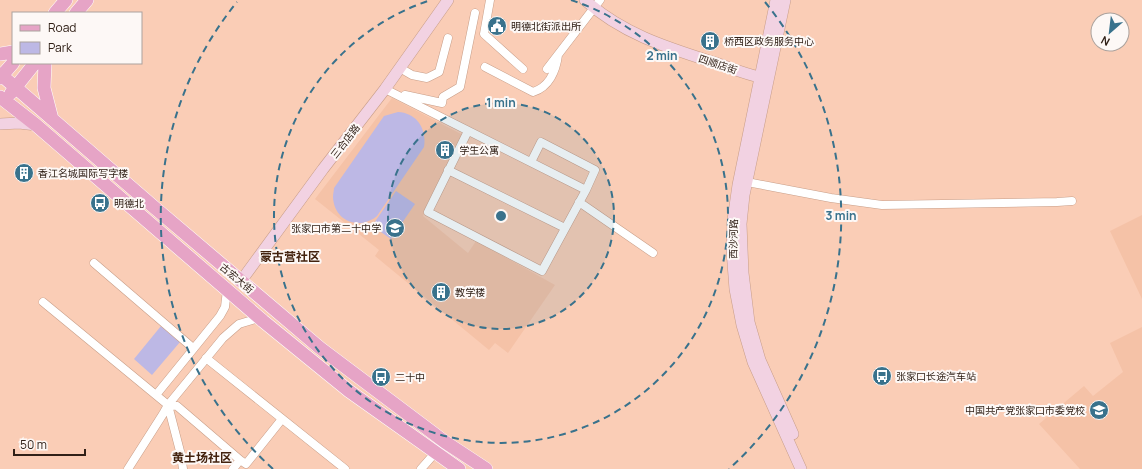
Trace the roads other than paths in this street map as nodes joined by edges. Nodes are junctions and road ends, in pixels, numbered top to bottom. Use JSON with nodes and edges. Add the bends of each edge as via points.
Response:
{"nodes":[{"id":1,"x":87,"y":0,"type":"edge"},
{"id":2,"x":448,"y":0,"type":"edge"},
{"id":3,"x":490,"y":0,"type":"edge"},
{"id":4,"x":585,"y":0,"type":"edge"},
{"id":5,"x":776,"y":0,"type":"edge"},
{"id":6,"x":785,"y":0,"type":"edge"},
{"id":7,"x":66,"y":1,"type":"edge"},
{"id":8,"x":597,"y":4,"type":"edge"},
{"id":9,"x":56,"y":12,"type":"edge"},
{"id":10,"x":77,"y":12,"type":"edge"},
{"id":11,"x":476,"y":13,"type":"dead end"},
{"id":12,"x":448,"y":38,"type":"dead end"},
{"id":13,"x":12,"y":52,"type":"edge"},
{"id":14,"x":0,"y":54,"type":"edge"},
{"id":15,"x":558,"y":55,"type":"junction"},
{"id":16,"x":12,"y":64,"type":"edge"},
{"id":17,"x":34,"y":64,"type":"edge"},
{"id":18,"x":45,"y":64,"type":"edge"},
{"id":19,"x":485,"y":67,"type":"dead end"},
{"id":20,"x":400,"y":68,"type":"junction"},
{"id":21,"x":523,"y":69,"type":"dead end"},
{"id":22,"x":547,"y":69,"type":"dead end"},
{"id":23,"x":1,"y":76,"type":"edge"},
{"id":24,"x":765,"y":78,"type":"junction"},
{"id":25,"x":15,"y":86,"type":"junction"},
{"id":26,"x":386,"y":89,"type":"junction"},
{"id":27,"x":405,"y":96,"type":"dead end"},
{"id":28,"x":432,"y":101,"type":"junction"},
{"id":29,"x":2,"y":102,"type":"edge"},
{"id":30,"x":427,"y":111,"type":"junction"},
{"id":31,"x":52,"y":119,"type":"junction"},
{"id":32,"x":0,"y":124,"type":"edge"},
{"id":33,"x":36,"y":125,"type":"junction"},
{"id":34,"x":468,"y":131,"type":"junction"},
{"id":35,"x":531,"y":162,"type":"junction"},
{"id":36,"x":448,"y":170,"type":"junction"},
{"id":37,"x":747,"y":182,"type":"junction"},
{"id":38,"x":586,"y":190,"type":"junction"},
{"id":39,"x":1072,"y":201,"type":"dead end"},
{"id":40,"x":579,"y":202,"type":"junction"},
{"id":41,"x":565,"y":228,"type":"junction"},
{"id":42,"x":186,"y":235,"type":"junction"},
{"id":43,"x":176,"y":247,"type":"junction"},
{"id":44,"x":653,"y":253,"type":"dead end"},
{"id":45,"x":94,"y":263,"type":"dead end"},
{"id":46,"x":241,"y":281,"type":"junction"},
{"id":47,"x":227,"y":290,"type":"junction"},
{"id":48,"x":43,"y":302,"type":"dead end"},
{"id":49,"x":260,"y":318,"type":"junction"},
{"id":50,"x":193,"y":348,"type":"junction"},
{"id":51,"x":206,"y":358,"type":"junction"},
{"id":52,"x":156,"y":395,"type":"junction"},
{"id":53,"x":168,"y":405,"type":"junction"},
{"id":54,"x":282,"y":419,"type":"junction"},
{"id":55,"x":435,"y":453,"type":"junction"},
{"id":56,"x":240,"y":460,"type":"junction"},
{"id":57,"x":128,"y":469,"type":"edge"},
{"id":58,"x":183,"y":469,"type":"edge"},
{"id":59,"x":233,"y":469,"type":"edge"},
{"id":60,"x":345,"y":469,"type":"edge"},
{"id":61,"x":421,"y":469,"type":"edge"},
{"id":62,"x":459,"y":469,"type":"edge"},
{"id":63,"x":486,"y":469,"type":"edge"},
{"id":64,"x":801,"y":469,"type":"edge"},
{"id":65,"x":809,"y":469,"type":"edge"}],
"edges":[{"from":1,"to":10,"type":"main road"},
{"from":2,"to":20,"type":"street","name":"三合店路"},
{"from":3,"to":21,"type":"street","via":[[484,34]]},
{"from":4,"to":8,"type":"street","name":"四顺店街"},
{"from":5,"to":24,"type":"street","name":"西沙河路"},
{"from":6,"to":24,"type":"street","name":"西沙河路"},
{"from":7,"to":9,"type":"main road"},
{"from":7,"to":10,"type":"main road"},
{"from":8,"to":15,"type":"street"},
{"from":8,"to":24,"type":"street","name":"四顺店街","via":[[621,27],[664,47]]},
{"from":11,"to":28,"type":"street","via":[[460,87],[443,97],[442,103]]},
{"from":12,"to":20,"type":"street","via":[[439,72],[427,78],[412,75]]},
{"from":13,"to":14,"type":"main road"},
{"from":15,"to":19,"type":"street","via":[[557,66],[550,79],[533,92]]},
{"from":15,"to":22,"type":"street"},
{"from":16,"to":23,"type":"main road"},
{"from":17,"to":25,"type":"main road"},
{"from":18,"to":31,"type":"main road","via":[[44,88]]},
{"from":20,"to":26,"type":"street","name":"三合店路"},
{"from":23,"to":25,"type":"main road","name":"古宏大街"},
{"from":24,"to":37,"type":"street","name":"西沙河路"},
{"from":24,"to":64,"type":"street","name":"西沙河路","via":[[738,186],[733,220],[735,289],[753,362]]},
{"from":25,"to":29,"type":"main road"},
{"from":25,"to":31,"type":"main road","name":"古宏大街"},
{"from":26,"to":30,"type":"street"},
{"from":26,"to":46,"type":"street","name":"三合店路","via":[[323,169]]},
{"from":27,"to":28,"type":"street"},
{"from":28,"to":30,"type":"street"},
{"from":29,"to":33,"type":"main road","name":"古宏大街"},
{"from":30,"to":34,"type":"street"},
{"from":31,"to":42,"type":"main road","name":"古宏大街"},
{"from":32,"to":33,"type":"street"},
{"from":33,"to":43,"type":"main road","name":"古宏大街"},
{"from":34,"to":35,"type":"street"},
{"from":34,"to":36,"type":"street"},
{"from":35,"to":38,"type":"street"},
{"from":35,"to":38,"type":"street","via":[[542,142],[595,170]]},
{"from":36,"to":41,"type":"street"},
{"from":36,"to":41,"type":"street","via":[[428,212],[542,271]]},
{"from":37,"to":39,"type":"street","via":[[882,205]]},
{"from":37,"to":65,"type":"street","name":"西沙河路","via":[[741,224],[749,322],[760,360]]},
{"from":38,"to":40,"type":"street"},
{"from":40,"to":41,"type":"street"},
{"from":40,"to":44,"type":"street"},
{"from":42,"to":43,"type":"main road"},
{"from":42,"to":46,"type":"main road","name":"古宏大街"},
{"from":43,"to":47,"type":"main road","name":"古宏大街"},
{"from":45,"to":50,"type":"street"},
{"from":46,"to":63,"type":"main road","name":"古宏大街","via":[[320,348],[439,438]]},
{"from":47,"to":49,"type":"main road","name":"古宏大街"},
{"from":47,"to":50,"type":"street","via":[[225,307],[220,316]]},
{"from":48,"to":52,"type":"street"},
{"from":49,"to":51,"type":"street","via":[[239,324]]},
{"from":49,"to":55,"type":"main road","name":"古宏大街","via":[[349,391]]},
{"from":50,"to":52,"type":"street"},
{"from":51,"to":53,"type":"street"},
{"from":51,"to":54,"type":"street"},
{"from":52,"to":53,"type":"street"},
{"from":53,"to":56,"type":"street","via":[[177,406]]},
{"from":53,"to":57,"type":"street"},
{"from":53,"to":58,"type":"street"},
{"from":54,"to":56,"type":"street","via":[[246,464]]},
{"from":54,"to":60,"type":"street"},
{"from":55,"to":61,"type":"street"},
{"from":55,"to":62,"type":"main road","name":"古宏大街"},
{"from":56,"to":59,"type":"street"}]}
